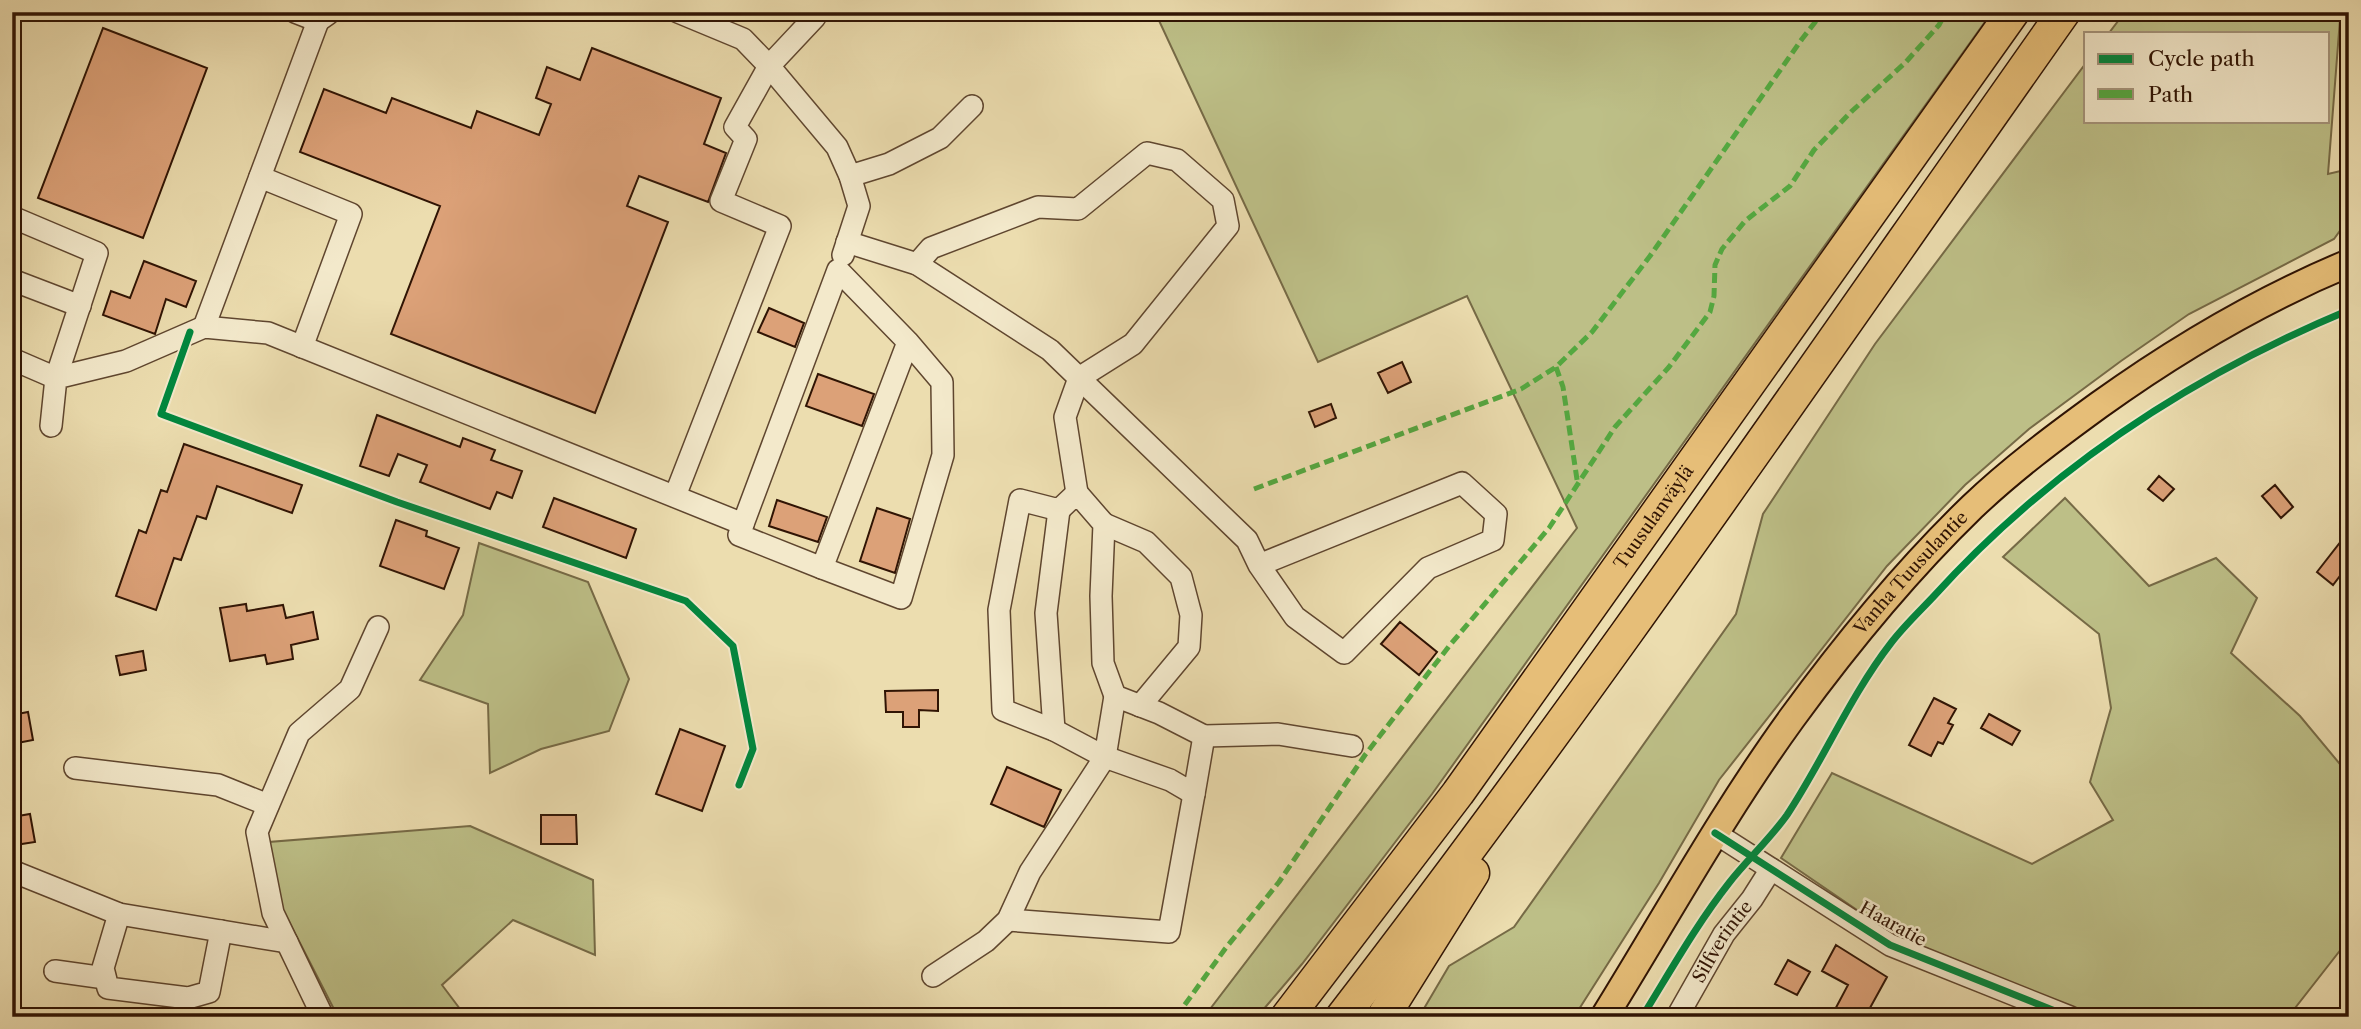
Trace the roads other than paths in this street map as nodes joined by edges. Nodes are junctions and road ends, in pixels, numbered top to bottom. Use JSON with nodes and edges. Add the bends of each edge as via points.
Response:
{"nodes":[{"id":1,"x":295,"y":12,"type":"edge"},
{"id":2,"x":678,"y":12,"type":"edge"},
{"id":3,"x":816,"y":12,"type":"edge"},
{"id":4,"x":2013,"y":12,"type":"edge"},
{"id":5,"x":2064,"y":12,"type":"edge"},
{"id":6,"x":324,"y":17,"type":"edge"},
{"id":7,"x":769,"y":66,"type":"junction"},
{"id":8,"x":972,"y":106,"type":"dead end"},
{"id":9,"x":850,"y":176,"type":"junction"},
{"id":10,"x":260,"y":177,"type":"junction"},
{"id":11,"x":12,"y":217,"type":"edge"},
{"id":12,"x":847,"y":242,"type":"junction"},
{"id":13,"x":2349,"y":263,"type":"edge"},
{"id":14,"x":917,"y":264,"type":"junction"},
{"id":15,"x":838,"y":270,"type":"junction"},
{"id":16,"x":12,"y":280,"type":"edge"},
{"id":17,"x":80,"y":306,"type":"junction"},
{"id":18,"x":204,"y":327,"type":"junction"},
{"id":19,"x":908,"y":342,"type":"junction"},
{"id":20,"x":302,"y":347,"type":"junction"},
{"id":21,"x":12,"y":359,"type":"edge"},
{"id":22,"x":56,"y":378,"type":"junction"},
{"id":23,"x":1079,"y":378,"type":"junction"},
{"id":24,"x":51,"y":426,"type":"dead end"},
{"id":25,"x":1077,"y":493,"type":"junction"},
{"id":26,"x":675,"y":496,"type":"junction"},
{"id":27,"x":1059,"y":510,"type":"junction"},
{"id":28,"x":743,"y":524,"type":"junction"},
{"id":29,"x":1104,"y":524,"type":"junction"},
{"id":30,"x":1259,"y":565,"type":"junction"},
{"id":31,"x":822,"y":568,"type":"junction"},
{"id":32,"x":378,"y":627,"type":"dead end"},
{"id":33,"x":1115,"y":696,"type":"junction"},
{"id":34,"x":1140,"y":706,"type":"junction"},
{"id":35,"x":1569,"y":711,"type":"junction"},
{"id":36,"x":1054,"y":730,"type":"junction"},
{"id":37,"x":1204,"y":736,"type":"junction"},
{"id":38,"x":1352,"y":746,"type":"dead end"},
{"id":39,"x":1105,"y":757,"type":"junction"},
{"id":40,"x":75,"y":768,"type":"dead end"},
{"id":41,"x":1194,"y":794,"type":"junction"},
{"id":42,"x":268,"y":805,"type":"junction"},
{"id":43,"x":1715,"y":833,"type":"junction"},
{"id":44,"x":1772,"y":869,"type":"junction"},
{"id":45,"x":12,"y":871,"type":"edge"},
{"id":46,"x":120,"y":914,"type":"junction"},
{"id":47,"x":1008,"y":920,"type":"junction"},
{"id":48,"x":221,"y":931,"type":"junction"},
{"id":49,"x":287,"y":942,"type":"junction"},
{"id":50,"x":55,"y":971,"type":"dead end"},
{"id":51,"x":933,"y":976,"type":"dead end"},
{"id":52,"x":106,"y":978,"type":"junction"},
{"id":53,"x":1290,"y":1011,"type":"edge"},
{"id":54,"x":323,"y":1017,"type":"edge"},
{"id":55,"x":1342,"y":1017,"type":"edge"},
{"id":56,"x":1383,"y":1017,"type":"edge"},
{"id":57,"x":1604,"y":1017,"type":"edge"},
{"id":58,"x":1677,"y":1017,"type":"edge"},
{"id":59,"x":2070,"y":1017,"type":"edge"}],
"edges":[{"from":1,"to":6,"type":"street"},
{"from":2,"to":7,"type":"street","via":[[743,39]]},
{"from":3,"to":7,"type":"street"},
{"from":4,"to":53,"type":"highway","name":"Tuusulanväylä","via":[[1458,793]]},
{"from":5,"to":35,"type":"highway"},
{"from":6,"to":10,"type":"street"},
{"from":7,"to":9,"type":"street","via":[[837,147]]},
{"from":7,"to":26,"type":"street","via":[[735,127],[746,139],[721,201],[780,226]]},
{"from":8,"to":9,"type":"street","via":[[940,138],[889,164]]},
{"from":9,"to":12,"type":"street","via":[[859,206]]},
{"from":10,"to":18,"type":"street"},
{"from":10,"to":20,"type":"street","via":[[351,214]]},
{"from":11,"to":17,"type":"street","via":[[97,253]]},
{"from":12,"to":14,"type":"street"},
{"from":12,"to":15,"type":"street"},
{"from":13,"to":43,"type":"main road","name":"Vanha Tuusulantie","via":[[2293,286],[2160,361],[2039,448],[1973,507],[1912,569],[1831,667]]},
{"from":14,"to":23,"type":"street","via":[[1050,350]]},
{"from":14,"to":23,"type":"street","via":[[931,248],[1038,207],[1077,209],[1147,153],[1177,160],[1223,200],[1228,226],[1133,344]]},
{"from":15,"to":19,"type":"street"},
{"from":15,"to":28,"type":"street"},
{"from":16,"to":17,"type":"street"},
{"from":17,"to":22,"type":"street"},
{"from":18,"to":20,"type":"street","via":[[268,333]]},
{"from":18,"to":22,"type":"street","via":[[125,361]]},
{"from":19,"to":31,"type":"street"},
{"from":19,"to":31,"type":"street","via":[[942,382],[943,454],[901,598]]},
{"from":20,"to":26,"type":"street"},
{"from":21,"to":22,"type":"street"},
{"from":22,"to":24,"type":"street"},
{"from":23,"to":25,"type":"street","via":[[1065,417]]},
{"from":23,"to":30,"type":"street","via":[[1247,540]]},
{"from":25,"to":27,"type":"street"},
{"from":25,"to":29,"type":"street"},
{"from":26,"to":28,"type":"street"},
{"from":27,"to":36,"type":"street","via":[[1046,613]]},
{"from":27,"to":36,"type":"street","via":[[1020,500],[999,610],[1003,710]]},
{"from":28,"to":31,"type":"street","via":[[739,535]]},
{"from":29,"to":33,"type":"street","via":[[1103,663]]},
{"from":29,"to":34,"type":"street","via":[[1146,542],[1181,577],[1191,615],[1189,647]]},
{"from":30,"to":30,"type":"street","via":[[1295,617],[1344,653],[1429,568],[1493,540],[1496,514],[1462,483]]},
{"from":32,"to":42,"type":"street","via":[[350,689],[299,733]]},
{"from":33,"to":34,"type":"street"},
{"from":33,"to":39,"type":"street"},
{"from":34,"to":37,"type":"street"},
{"from":35,"to":55,"type":"highway"},
{"from":35,"to":56,"type":"highway"},
{"from":36,"to":39,"type":"street"},
{"from":37,"to":38,"type":"street","via":[[1278,734]]},
{"from":37,"to":41,"type":"street"},
{"from":39,"to":41,"type":"street","via":[[1170,780]]},
{"from":39,"to":47,"type":"street","via":[[1030,872]]},
{"from":40,"to":42,"type":"street","via":[[218,785]]},
{"from":41,"to":47,"type":"street","via":[[1168,932]]},
{"from":42,"to":49,"type":"street","via":[[257,832],[273,913]]},
{"from":43,"to":44,"type":"street","name":"Haaratie"},
{"from":43,"to":57,"type":"main road","name":"Vanha Tuusulantie"},
{"from":44,"to":58,"type":"street","name":"Silfverintie","via":[[1724,934]]},
{"from":44,"to":59,"type":"street","name":"Haaratie","via":[[1890,945]]},
{"from":45,"to":46,"type":"street"},
{"from":46,"to":48,"type":"street"},
{"from":46,"to":52,"type":"street","via":[[103,968]]},
{"from":47,"to":51,"type":"street","via":[[986,941]]},
{"from":48,"to":49,"type":"street"},
{"from":48,"to":52,"type":"street","via":[[209,992],[188,998],[108,988]]},
{"from":49,"to":54,"type":"street"},
{"from":50,"to":52,"type":"street"}]}
